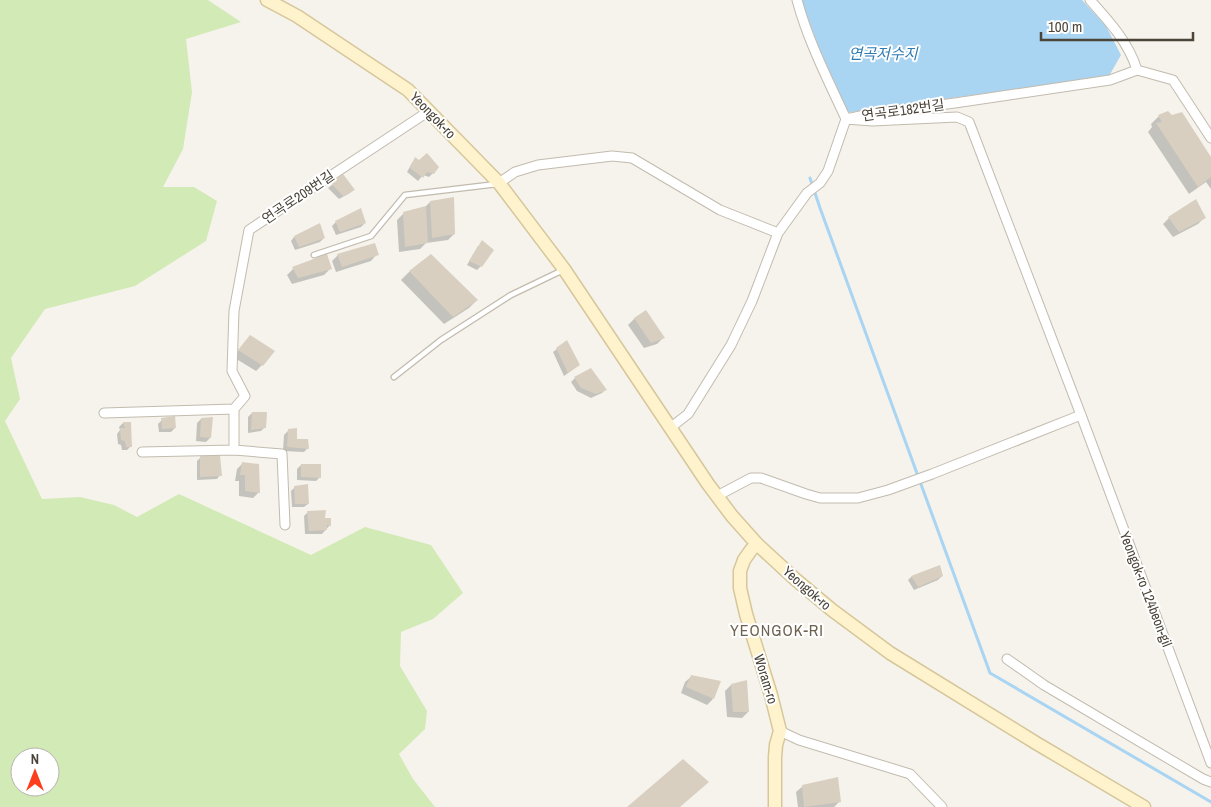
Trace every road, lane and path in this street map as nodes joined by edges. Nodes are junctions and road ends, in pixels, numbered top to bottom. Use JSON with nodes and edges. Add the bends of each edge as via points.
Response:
{"nodes":[{"id":1,"x":268,"y":0,"type":"edge"},
{"id":2,"x":797,"y":0,"type":"edge"},
{"id":3,"x":1090,"y":0,"type":"edge"},
{"id":4,"x":1138,"y":70,"type":"junction"},
{"id":5,"x":428,"y":111,"type":"junction"},
{"id":6,"x":846,"y":119,"type":"junction"},
{"id":7,"x":1211,"y":138,"type":"edge"},
{"id":8,"x":499,"y":183,"type":"junction"},
{"id":9,"x":778,"y":233,"type":"junction"},
{"id":10,"x":314,"y":255,"type":"dead end"},
{"id":11,"x":564,"y":270,"type":"junction"},
{"id":12,"x":394,"y":377,"type":"dead end"},
{"id":13,"x":234,"y":409,"type":"junction"},
{"id":14,"x":104,"y":413,"type":"dead end"},
{"id":15,"x":1080,"y":415,"type":"junction"},
{"id":16,"x":670,"y":428,"type":"junction"},
{"id":17,"x":234,"y":450,"type":"junction"},
{"id":18,"x":142,"y":452,"type":"dead end"},
{"id":19,"x":717,"y":496,"type":"junction"},
{"id":20,"x":285,"y":525,"type":"dead end"},
{"id":21,"x":758,"y":544,"type":"junction"},
{"id":22,"x":1007,"y":660,"type":"dead end"},
{"id":23,"x":780,"y":731,"type":"junction"},
{"id":24,"x":1211,"y":763,"type":"edge"},
{"id":25,"x":1211,"y":782,"type":"edge"},
{"id":26,"x":775,"y":807,"type":"edge"},
{"id":27,"x":942,"y":807,"type":"edge"},
{"id":28,"x":1144,"y":807,"type":"edge"}],
"edges":[{"from":1,"to":5,"type":"street","name":"Yeongok-ro","via":[[408,90]]},
{"from":2,"to":6,"type":"street"},
{"from":3,"to":4,"type":"street","via":[[1113,26],[1134,57]]},
{"from":4,"to":6,"type":"street","name":"연곡로182번길","via":[[1110,80]]},
{"from":4,"to":7,"type":"street","via":[[1173,80]]},
{"from":5,"to":8,"type":"street","name":"Yeongok-ro"},
{"from":5,"to":13,"type":"street","name":"연곡로209번길","via":[[249,230],[234,311],[232,371],[245,396]]},
{"from":6,"to":9,"type":"street","name":"연곡로182번길","via":[[828,171],[807,193]]},
{"from":6,"to":15,"type":"street","name":"Yeongok-ro 124beon-gil","via":[[957,117],[969,122]]},
{"from":8,"to":9,"type":"street","via":[[515,172],[538,165],[612,156],[632,158],[720,210]]},
{"from":8,"to":10,"type":"lane","via":[[406,195],[371,236]]},
{"from":8,"to":11,"type":"street","name":"Yeongok-ro"},
{"from":9,"to":16,"type":"street","name":"연곡로182번길","via":[[731,345],[688,414]]},
{"from":11,"to":12,"type":"lane","via":[[511,295],[441,340]]},
{"from":11,"to":16,"type":"street","name":"Yeongok-ro"},
{"from":13,"to":14,"type":"street"},
{"from":13,"to":17,"type":"street","name":"연곡로209번길"},
{"from":15,"to":19,"type":"street","via":[[932,474],[858,498],[820,498],[761,478],[751,478]]},
{"from":15,"to":24,"type":"street","name":"Yeongok-ro 124beon-gil"},
{"from":16,"to":19,"type":"street","name":"Yeongok-ro"},
{"from":17,"to":18,"type":"street"},
{"from":17,"to":20,"type":"street","via":[[282,454]]},
{"from":19,"to":21,"type":"street","name":"Yeongok-ro"},
{"from":21,"to":23,"type":"street","name":"Woram-ro","via":[[744,560],[740,588]]},
{"from":21,"to":28,"type":"street","name":"Yeongok-ro","via":[[832,610],[890,653]]},
{"from":22,"to":25,"type":"street"},
{"from":23,"to":26,"type":"street","name":"Woram-ro","via":[[774,757]]},
{"from":23,"to":27,"type":"street","via":[[799,740],[910,774]]}]}
